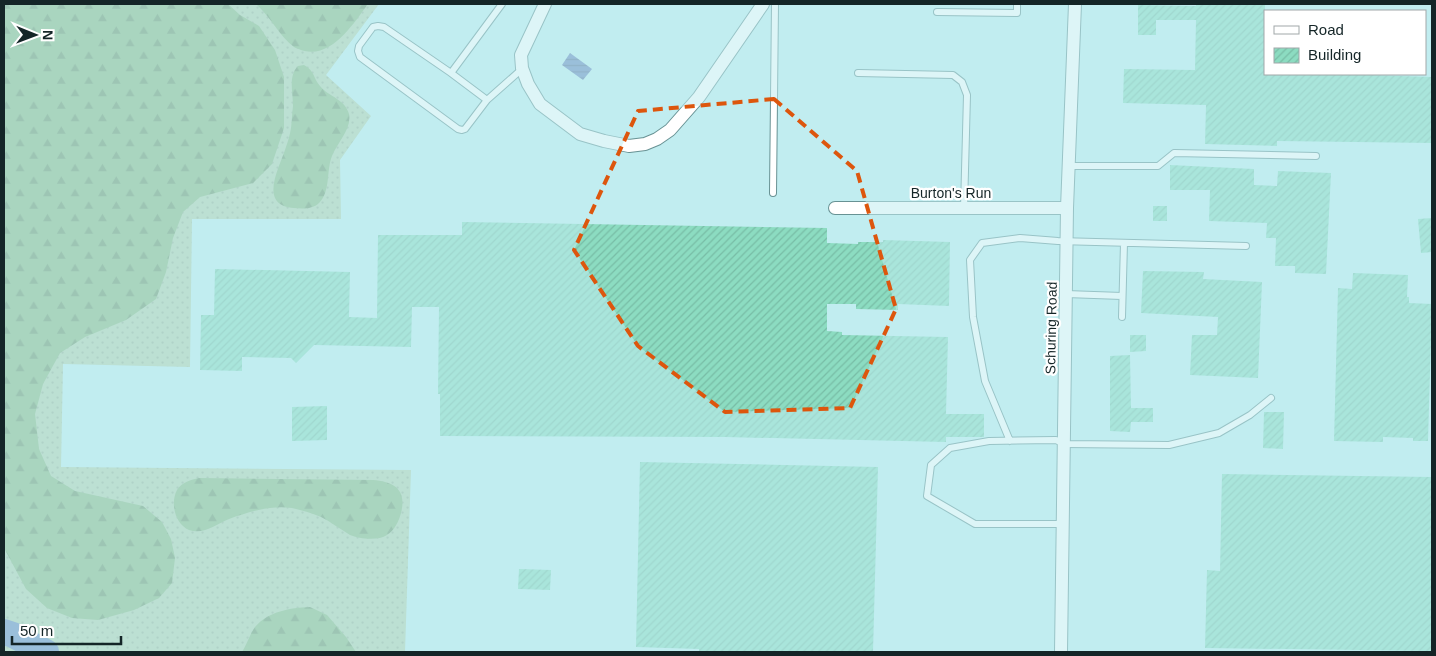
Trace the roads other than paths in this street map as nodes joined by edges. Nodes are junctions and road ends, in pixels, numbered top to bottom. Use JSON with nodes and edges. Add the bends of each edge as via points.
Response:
{"nodes":[{"id":1,"x":502,"y":4,"type":"edge"},
{"id":2,"x":545,"y":4,"type":"edge"},
{"id":3,"x":763,"y":4,"type":"edge"},
{"id":4,"x":775,"y":4,"type":"edge"},
{"id":5,"x":1017,"y":4,"type":"edge"},
{"id":6,"x":1076,"y":4,"type":"edge"},
{"id":7,"x":938,"y":12,"type":"dead end"},
{"id":8,"x":522,"y":68,"type":"junction"},
{"id":9,"x":450,"y":73,"type":"junction"},
{"id":10,"x":858,"y":73,"type":"dead end"},
{"id":11,"x":487,"y":100,"type":"junction"},
{"id":12,"x":1316,"y":156,"type":"dead end"},
{"id":13,"x":1069,"y":166,"type":"junction"},
{"id":14,"x":773,"y":194,"type":"dead end"},
{"id":15,"x":835,"y":208,"type":"dead end"},
{"id":16,"x":964,"y":208,"type":"junction"},
{"id":17,"x":1067,"y":208,"type":"junction"},
{"id":18,"x":1067,"y":241,"type":"junction"},
{"id":19,"x":1124,"y":243,"type":"junction"},
{"id":20,"x":1246,"y":246,"type":"dead end"},
{"id":21,"x":1066,"y":294,"type":"junction"},
{"id":22,"x":1122,"y":296,"type":"junction"},
{"id":23,"x":1122,"y":317,"type":"dead end"},
{"id":24,"x":1271,"y":398,"type":"dead end"},
{"id":25,"x":1010,"y":441,"type":"junction"},
{"id":26,"x":1064,"y":444,"type":"junction"},
{"id":27,"x":1063,"y":524,"type":"junction"},
{"id":28,"x":1061,"y":652,"type":"edge"}],
"edges":[{"from":1,"to":9,"type":"lane"},
{"from":2,"to":8,"type":"street","via":[[522,54]]},
{"from":3,"to":8,"type":"street","via":[[699,96],[670,130],[644,144],[629,146],[580,134],[540,104]]},
{"from":4,"to":14,"type":"lane"},
{"from":5,"to":7,"type":"lane","via":[[1017,13]]},
{"from":6,"to":13,"type":"street","name":"Schuring Road"},
{"from":8,"to":11,"type":"lane"},
{"from":9,"to":11,"type":"lane"},
{"from":9,"to":11,"type":"lane","via":[[384,27],[374,27],[359,46],[360,56],[458,129],[466,129]]},
{"from":10,"to":16,"type":"lane","via":[[953,76],[962,82],[967,95]]},
{"from":12,"to":13,"type":"lane","via":[[1174,153],[1158,166]]},
{"from":13,"to":17,"type":"street","name":"Schuring Road"},
{"from":15,"to":16,"type":"street","name":"Burton's Run"},
{"from":16,"to":17,"type":"street","name":"Burton's Run"},
{"from":17,"to":18,"type":"street","name":"Schuring Road"},
{"from":18,"to":19,"type":"lane"},
{"from":18,"to":21,"type":"street","name":"Schuring Road"},
{"from":18,"to":25,"type":"lane","via":[[1020,238],[982,243],[970,260],[973,317],[985,381]]},
{"from":19,"to":20,"type":"lane"},
{"from":19,"to":22,"type":"lane"},
{"from":21,"to":22,"type":"lane"},
{"from":21,"to":26,"type":"street","name":"Schuring Road"},
{"from":22,"to":23,"type":"lane"},
{"from":24,"to":26,"type":"lane","via":[[1219,433],[1168,445]]},
{"from":25,"to":26,"type":"lane","via":[[1056,440]]},
{"from":25,"to":27,"type":"lane","via":[[950,448],[932,465],[927,496],[975,524]]},
{"from":26,"to":27,"type":"street","name":"Schuring Road"},
{"from":27,"to":28,"type":"street","name":"Schuring Road"}]}
